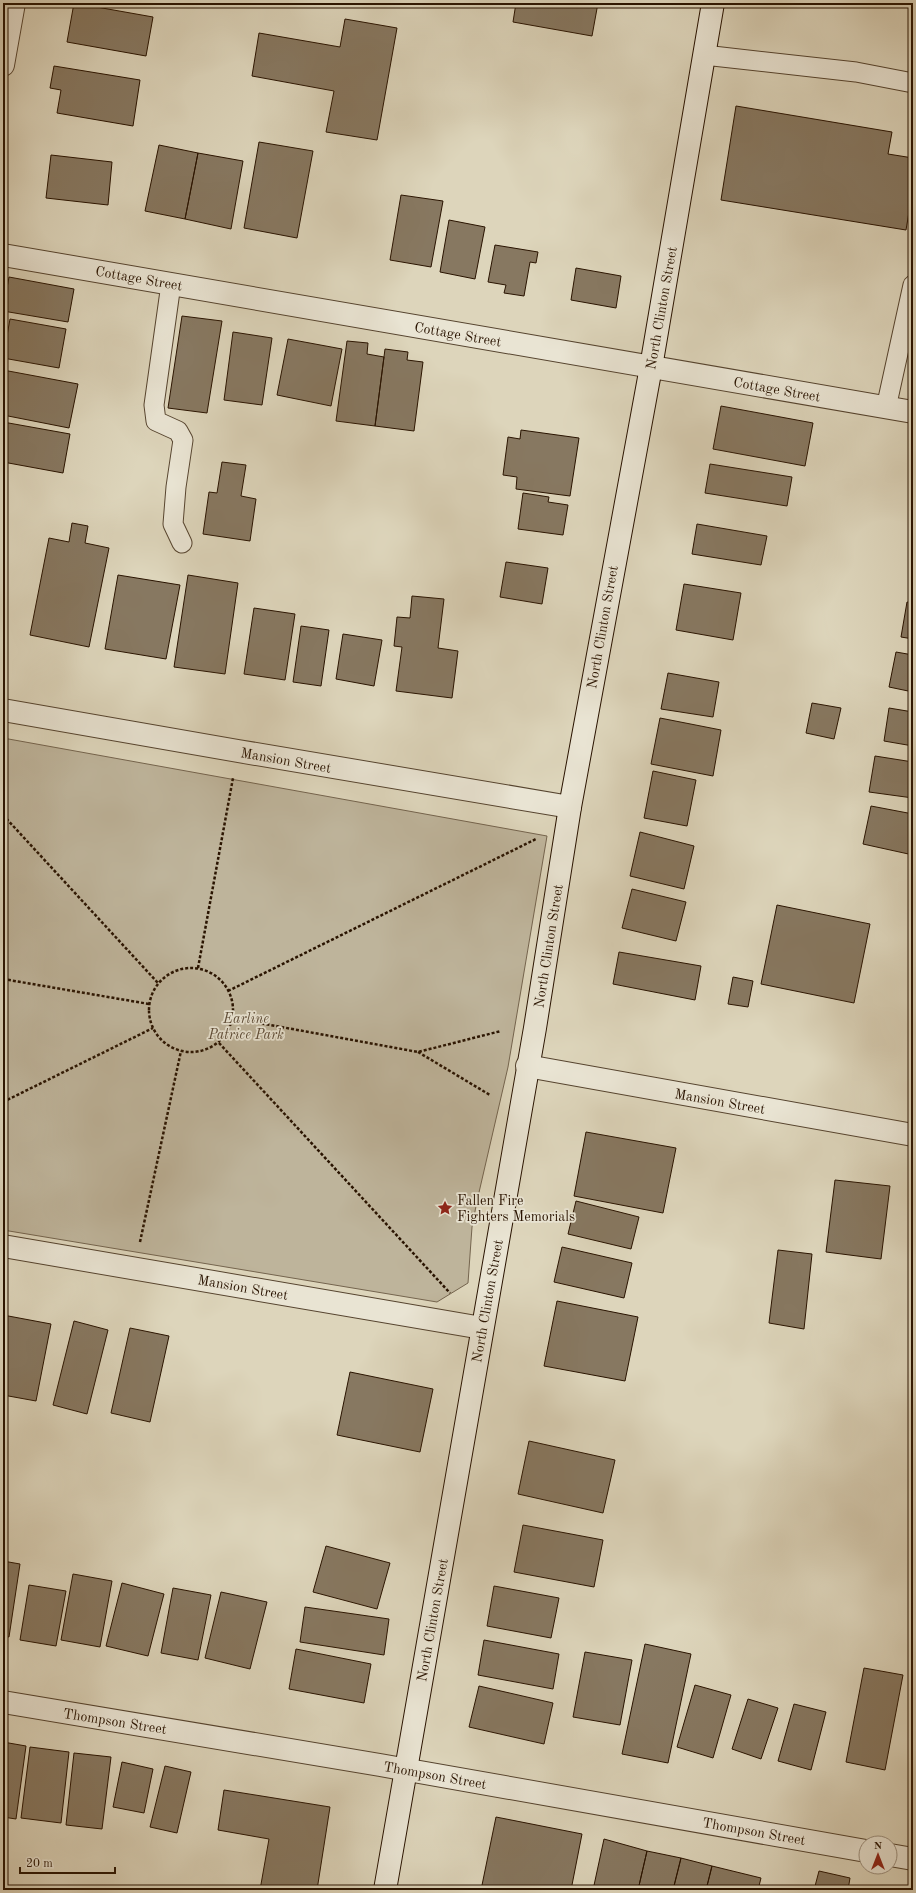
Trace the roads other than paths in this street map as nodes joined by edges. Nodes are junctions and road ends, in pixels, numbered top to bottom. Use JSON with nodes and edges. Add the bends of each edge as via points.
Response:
{"nodes":[{"id":1,"x":14,"y":3,"type":"edge"},
{"id":2,"x":713,"y":3,"type":"edge"},
{"id":3,"x":704,"y":55,"type":"junction"},
{"id":4,"x":3,"y":66,"type":"edge"},
{"id":5,"x":913,"y":83,"type":"edge"},
{"id":6,"x":3,"y":255,"type":"edge"},
{"id":7,"x":171,"y":284,"type":"junction"},
{"id":8,"x":913,"y":285,"type":"edge"},
{"id":9,"x":651,"y":367,"type":"junction"},
{"id":10,"x":886,"y":408,"type":"junction"},
{"id":11,"x":913,"y":412,"type":"edge"},
{"id":12,"x":182,"y":543,"type":"dead end"},
{"id":13,"x":3,"y":710,"type":"edge"},
{"id":14,"x":570,"y":807,"type":"junction"},
{"id":15,"x":527,"y":1066,"type":"junction"},
{"id":16,"x":913,"y":1136,"type":"edge"},
{"id":17,"x":3,"y":1246,"type":"edge"},
{"id":18,"x":482,"y":1328,"type":"junction"},
{"id":19,"x":3,"y":1702,"type":"edge"},
{"id":20,"x":406,"y":1769,"type":"junction"},
{"id":21,"x":858,"y":1850,"type":"edge"},
{"id":22,"x":898,"y":1856,"type":"edge"},
{"id":23,"x":913,"y":1859,"type":"edge"},
{"id":24,"x":385,"y":1890,"type":"edge"}],
"edges":[{"from":1,"to":4,"type":"street"},
{"from":2,"to":3,"type":"street","name":"North Clinton Street"},
{"from":3,"to":5,"type":"lane","via":[[856,72]]},
{"from":3,"to":9,"type":"street","name":"North Clinton Street"},
{"from":6,"to":7,"type":"street","name":"Cottage Street"},
{"from":7,"to":9,"type":"street","name":"Cottage Street"},
{"from":7,"to":12,"type":"lane","via":[[154,405],[156,421],[178,431],[183,440],[173,524]]},
{"from":8,"to":10,"type":"lane"},
{"from":9,"to":10,"type":"street","name":"Cottage Street"},
{"from":9,"to":14,"type":"street","name":"North Clinton Street"},
{"from":10,"to":11,"type":"street","name":"Cottage Street"},
{"from":13,"to":14,"type":"street","name":"Mansion Street"},
{"from":14,"to":15,"type":"street","name":"North Clinton Street"},
{"from":15,"to":16,"type":"street","name":"Mansion Street"},
{"from":15,"to":18,"type":"street","name":"North Clinton Street"},
{"from":17,"to":18,"type":"street","name":"Mansion Street"},
{"from":18,"to":20,"type":"street","name":"North Clinton Street"},
{"from":19,"to":20,"type":"street","name":"Thompson Street"},
{"from":20,"to":21,"type":"street","name":"Thompson Street"},
{"from":20,"to":24,"type":"street","name":"North Clinton Street"},
{"from":22,"to":23,"type":"street"}]}
